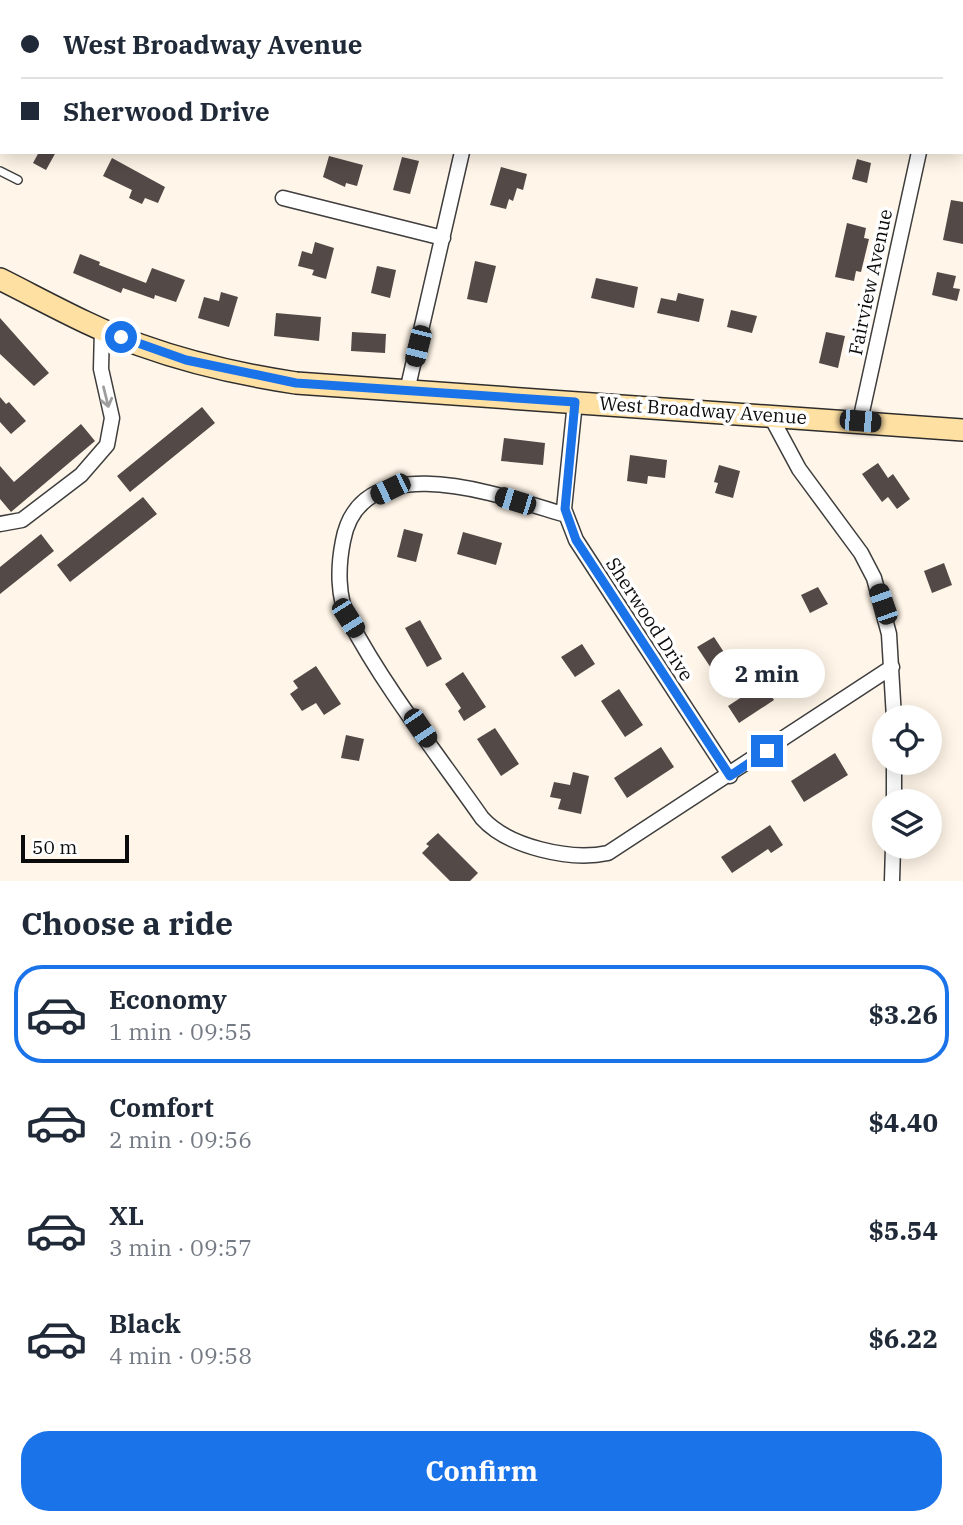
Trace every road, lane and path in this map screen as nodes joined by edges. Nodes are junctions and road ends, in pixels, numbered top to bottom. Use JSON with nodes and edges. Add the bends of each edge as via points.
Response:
{"nodes":[{"id":1,"x":461,"y":154,"type":"edge"},
{"id":2,"x":919,"y":154,"type":"edge"},
{"id":3,"x":0,"y":170,"type":"edge"},
{"id":4,"x":18,"y":180,"type":"dead end"},
{"id":5,"x":283,"y":198,"type":"dead end"},
{"id":6,"x":443,"y":238,"type":"junction"},
{"id":7,"x":0,"y":279,"type":"edge"},
{"id":8,"x":102,"y":329,"type":"junction"},
{"id":9,"x":407,"y":391,"type":"junction"},
{"id":10,"x":575,"y":402,"type":"junction"},
{"id":11,"x":770,"y":415,"type":"junction"},
{"id":12,"x":860,"y":421,"type":"junction"},
{"id":13,"x":963,"y":430,"type":"edge"},
{"id":14,"x":566,"y":515,"type":"junction"},
{"id":15,"x":0,"y":524,"type":"edge"},
{"id":16,"x":892,"y":667,"type":"junction"},
{"id":17,"x":893,"y":705,"type":"edge"},
{"id":18,"x":730,"y":776,"type":"junction"},
{"id":19,"x":893,"y":859,"type":"edge"},
{"id":20,"x":892,"y":881,"type":"edge"}],
"edges":[{"from":1,"to":6,"type":"street"},
{"from":2,"to":12,"type":"street","name":"Fairview Avenue"},
{"from":3,"to":4,"type":"lane"},
{"from":5,"to":6,"type":"street"},
{"from":6,"to":9,"type":"street"},
{"from":7,"to":8,"type":"main road","name":"West Broadway Avenue"},
{"from":8,"to":9,"type":"main road","name":"West Broadway Avenue","via":[[186,360],[256,377]]},
{"from":8,"to":15,"type":"street","one_way":true,"via":[[100,369],[112,418],[107,445],[81,475],[22,520]]},
{"from":9,"to":10,"type":"main road","name":"West Broadway Avenue"},
{"from":10,"to":11,"type":"main road","name":"West Broadway Avenue"},
{"from":10,"to":14,"type":"street","name":"Sherwood Drive"},
{"from":11,"to":12,"type":"main road","name":"West Broadway Avenue"},
{"from":11,"to":16,"type":"street","via":[[799,470],[861,553],[874,578],[883,604]]},
{"from":12,"to":13,"type":"main road","name":"West Broadway Avenue"},
{"from":14,"to":18,"type":"street","name":"Sherwood Drive","via":[[576,540]]},
{"from":14,"to":18,"type":"street","via":[[457,486],[424,483],[390,489],[363,505],[344,536],[340,576],[348,618],[482,818],[514,842],[586,856],[608,853]]},
{"from":16,"to":17,"type":"street"},
{"from":16,"to":18,"type":"street"},
{"from":19,"to":20,"type":"street"}]}
